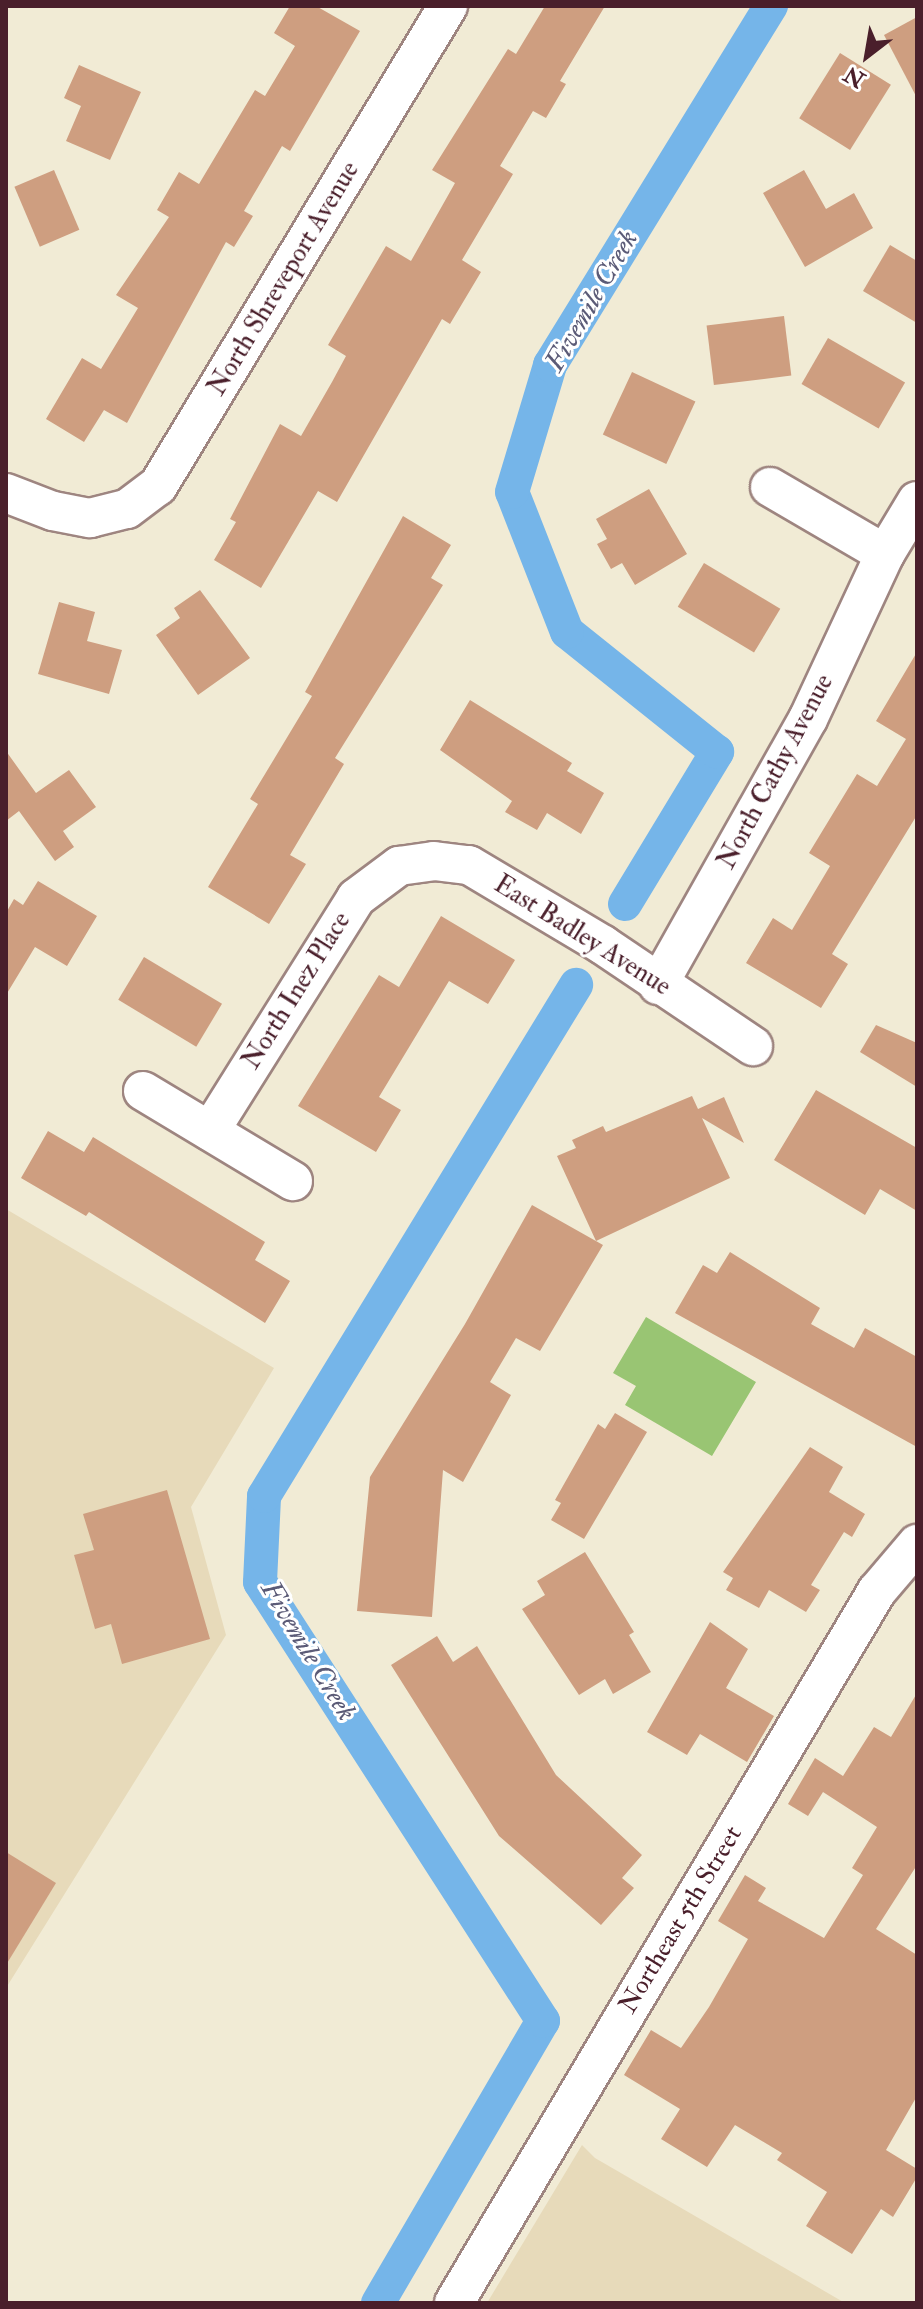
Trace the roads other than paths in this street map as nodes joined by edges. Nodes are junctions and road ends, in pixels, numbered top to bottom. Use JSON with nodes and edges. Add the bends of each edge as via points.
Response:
{"nodes":[{"id":1,"x":448,"y":6,"type":"edge"},
{"id":2,"x":770,"y":487,"type":"dead end"},
{"id":3,"x":6,"y":493,"type":"edge"},
{"id":4,"x":917,"y":501,"type":"edge"},
{"id":5,"x":885,"y":554,"type":"junction"},
{"id":6,"x":399,"y":866,"type":"joint"},
{"id":7,"x":658,"y":985,"type":"junction"},
{"id":8,"x":753,"y":1046,"type":"dead end"},
{"id":9,"x":143,"y":1091,"type":"dead end"},
{"id":10,"x":210,"y":1131,"type":"junction"},
{"id":11,"x":293,"y":1181,"type":"dead end"},
{"id":12,"x":917,"y":1544,"type":"edge"},
{"id":13,"x":454,"y":2303,"type":"edge"}],
"edges":[{"from":1,"to":3,"type":"street","name":"North Shreveport Avenue","via":[[158,486],[127,509],[90,518]]},
{"from":2,"to":5,"type":"street"},
{"from":4,"to":5,"type":"street","name":"North Cathy Avenue"},
{"from":5,"to":7,"type":"street","name":"North Cathy Avenue","via":[[808,719]]},
{"from":6,"to":7,"type":"street","name":"East Badley Avenue","via":[[434,861],[469,865],[603,945]]},
{"from":6,"to":10,"type":"street","name":"North Inez Place","via":[[356,898]]},
{"from":7,"to":8,"type":"street","name":"East Badley Avenue"},
{"from":9,"to":10,"type":"street"},
{"from":10,"to":11,"type":"street"},
{"from":12,"to":13,"type":"street","name":"Northeast 5th Street","via":[[877,1591]]}]}
